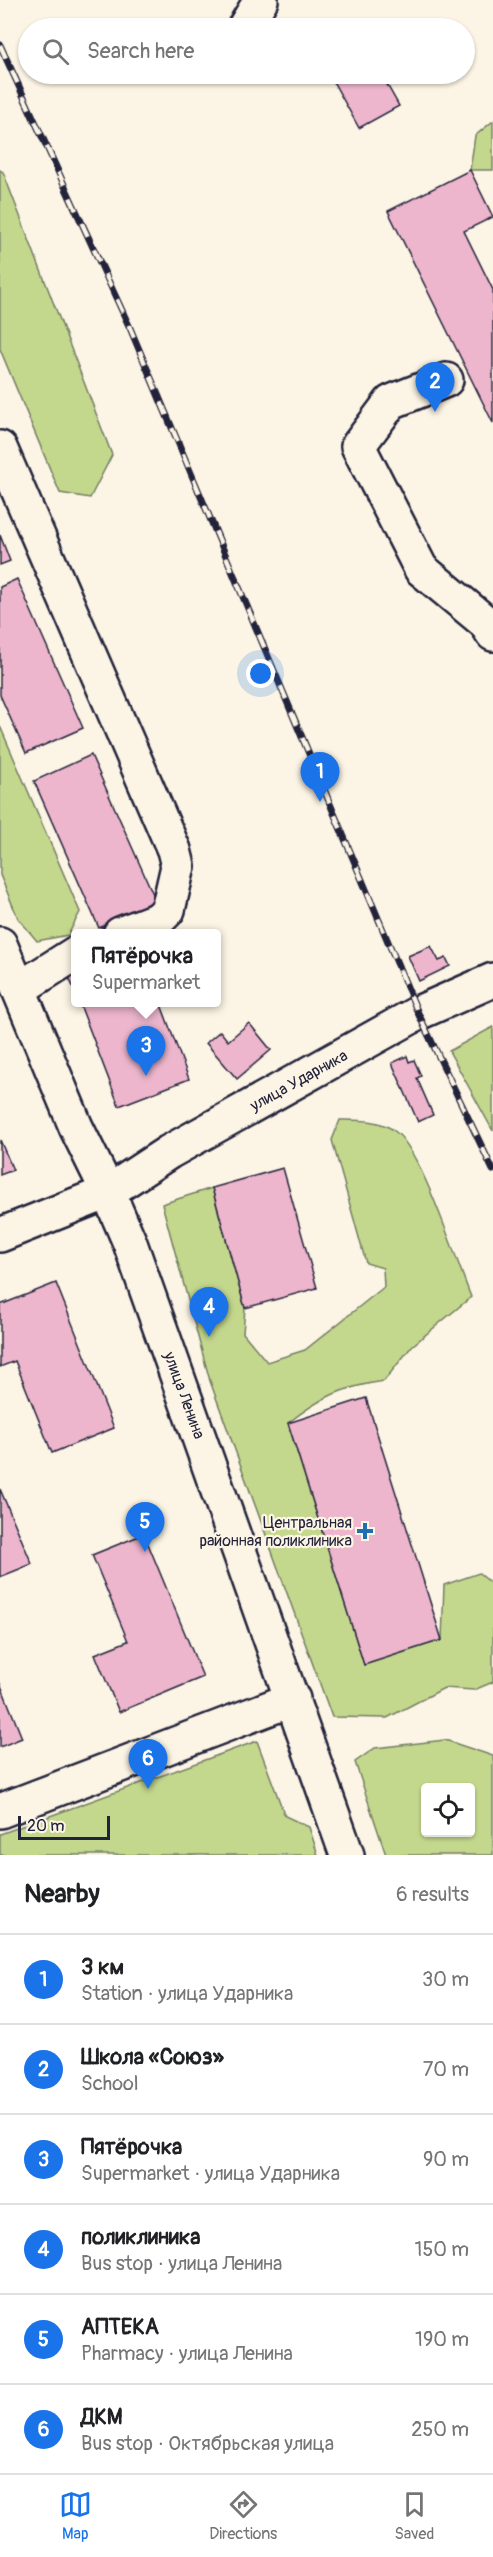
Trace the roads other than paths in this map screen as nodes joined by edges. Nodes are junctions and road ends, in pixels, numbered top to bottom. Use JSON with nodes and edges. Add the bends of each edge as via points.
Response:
{"nodes":[{"id":1,"x":261,"y":0,"type":"edge"},
{"id":2,"x":250,"y":18,"type":"edge"},
{"id":3,"x":446,"y":380,"type":"dead end"},
{"id":4,"x":0,"y":448,"type":"edge"},
{"id":5,"x":493,"y":634,"type":"edge"},
{"id":6,"x":131,"y":929,"type":"edge"},
{"id":7,"x":0,"y":944,"type":"edge"},
{"id":8,"x":71,"y":956,"type":"edge"},
{"id":9,"x":493,"y":980,"type":"edge"},
{"id":10,"x":19,"y":989,"type":"junction"},
{"id":11,"x":108,"y":1192,"type":"junction"},
{"id":12,"x":0,"y":1235,"type":"edge"},
{"id":13,"x":293,"y":1699,"type":"junction"},
{"id":14,"x":0,"y":1811,"type":"edge"},
{"id":15,"x":347,"y":1855,"type":"edge"}],
"edges":[{"from":1,"to":2,"type":"main road"},
{"from":3,"to":5,"type":"main road","via":[[391,402],[358,446],[421,569],[485,622]]},
{"from":4,"to":6,"type":"main road","via":[[176,858],[178,866],[168,910],[159,919]]},
{"from":7,"to":10,"type":"main road","name":"улица Ленина"},
{"from":8,"to":10,"type":"main road"},
{"from":9,"to":11,"type":"main road","name":"улица Ударника","via":[[418,1013],[169,1152]]},
{"from":10,"to":11,"type":"main road","name":"улица Ленина","via":[[76,1127]]},
{"from":11,"to":12,"type":"main road","name":"улица Ударника"},
{"from":11,"to":13,"type":"main road","name":"улица Ленина","via":[[130,1243]]},
{"from":13,"to":14,"type":"main road"},
{"from":13,"to":15,"type":"main road","name":"улица Ленина"}]}
